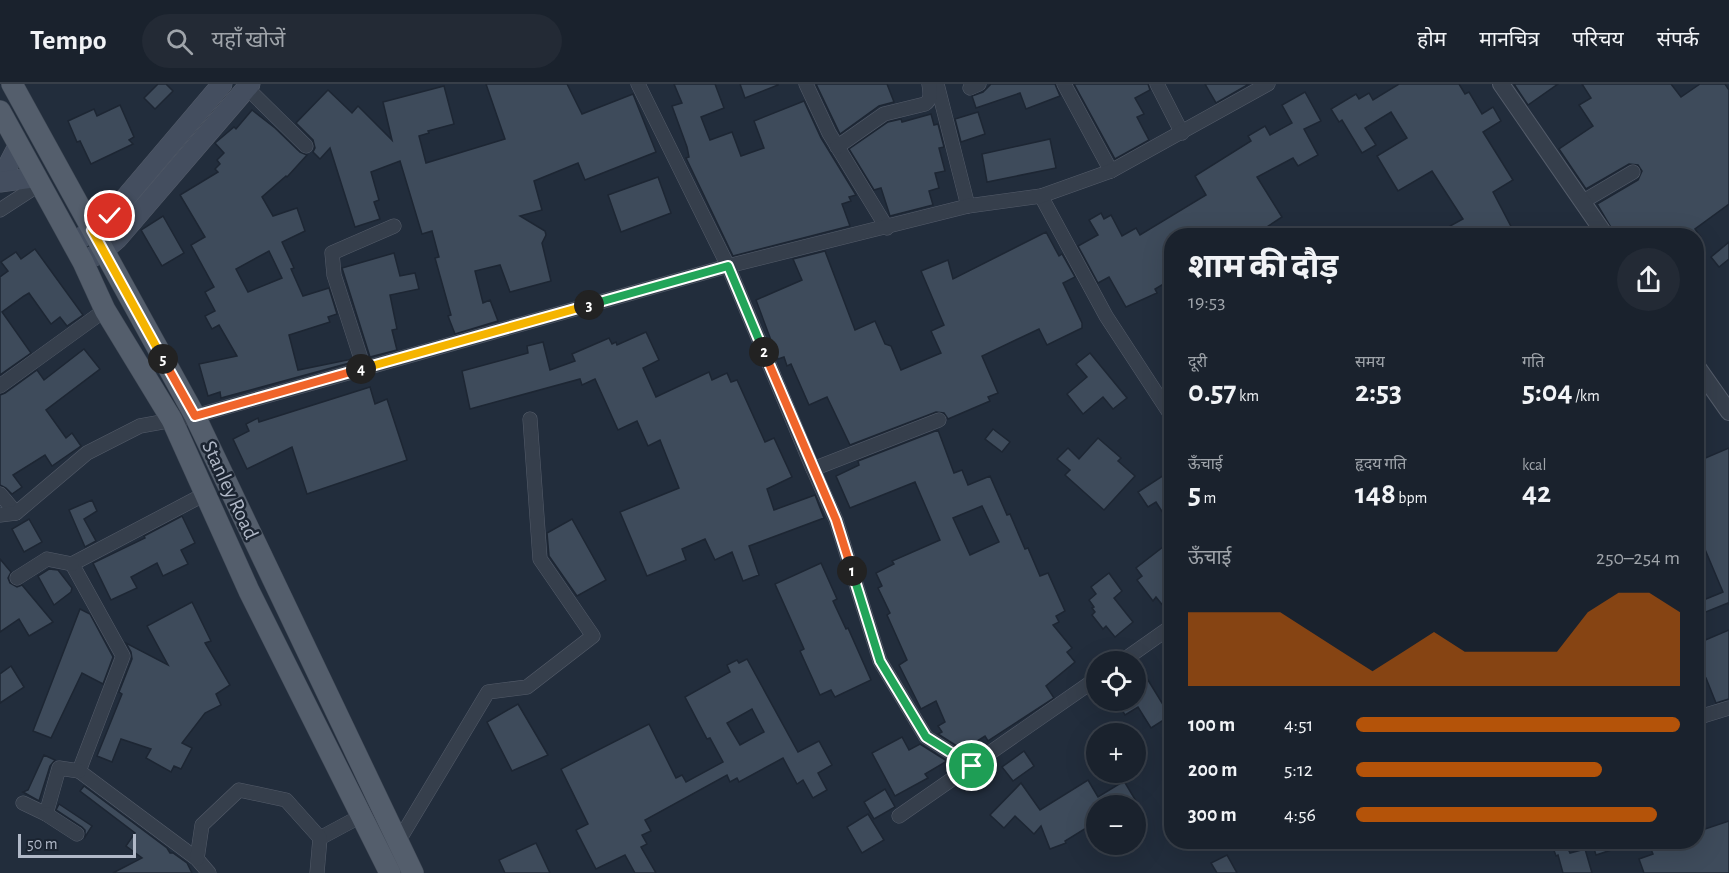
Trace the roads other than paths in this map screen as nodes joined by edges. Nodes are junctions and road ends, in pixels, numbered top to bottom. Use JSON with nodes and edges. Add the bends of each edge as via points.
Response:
{"nodes":[{"id":1,"x":12,"y":84,"type":"edge"},
{"id":2,"x":222,"y":84,"type":"edge"},
{"id":3,"x":638,"y":84,"type":"edge"},
{"id":4,"x":806,"y":84,"type":"edge"},
{"id":5,"x":929,"y":84,"type":"edge"},
{"id":6,"x":937,"y":84,"type":"edge"},
{"id":7,"x":1064,"y":84,"type":"edge"},
{"id":8,"x":1157,"y":84,"type":"edge"},
{"id":9,"x":1268,"y":84,"type":"edge"},
{"id":10,"x":1501,"y":84,"type":"edge"},
{"id":11,"x":249,"y":86,"type":"edge"},
{"id":12,"x":0,"y":111,"type":"edge"},
{"id":13,"x":1182,"y":133,"type":"junction"},
{"id":14,"x":18,"y":146,"type":"junction"},
{"id":15,"x":306,"y":146,"type":"dead end"},
{"id":16,"x":837,"y":147,"type":"junction"},
{"id":17,"x":1111,"y":171,"type":"junction"},
{"id":18,"x":1634,"y":172,"type":"dead end"},
{"id":19,"x":38,"y":181,"type":"junction"},
{"id":20,"x":0,"y":182,"type":"edge"},
{"id":21,"x":1041,"y":196,"type":"junction"},
{"id":22,"x":1582,"y":202,"type":"junction"},
{"id":23,"x":968,"y":206,"type":"junction"},
{"id":24,"x":0,"y":210,"type":"edge"},
{"id":25,"x":394,"y":226,"type":"dead end"},
{"id":26,"x":887,"y":228,"type":"junction"},
{"id":27,"x":1600,"y":228,"type":"edge"},
{"id":28,"x":92,"y":230,"type":"junction"},
{"id":29,"x":104,"y":251,"type":"junction"},
{"id":30,"x":78,"y":253,"type":"junction"},
{"id":31,"x":728,"y":266,"type":"junction"},
{"id":32,"x":105,"y":310,"type":"junction"},
{"id":33,"x":364,"y":368,"type":"junction"},
{"id":34,"x":1704,"y":376,"type":"edge"},
{"id":35,"x":0,"y":386,"type":"edge"},
{"id":36,"x":1164,"y":405,"type":"edge"},
{"id":37,"x":1729,"y":412,"type":"edge"},
{"id":38,"x":195,"y":416,"type":"junction"},
{"id":39,"x":530,"y":419,"type":"dead end"},
{"id":40,"x":172,"y":420,"type":"junction"},
{"id":41,"x":939,"y":420,"type":"dead end"},
{"id":42,"x":813,"y":469,"type":"junction"},
{"id":43,"x":0,"y":494,"type":"edge"},
{"id":44,"x":205,"y":494,"type":"junction"},
{"id":45,"x":16,"y":513,"type":"junction"},
{"id":46,"x":0,"y":515,"type":"edge"},
{"id":47,"x":72,"y":564,"type":"junction"},
{"id":48,"x":17,"y":578,"type":"dead end"},
{"id":49,"x":1164,"y":632,"type":"edge"},
{"id":50,"x":1137,"y":651,"type":"edge"},
{"id":51,"x":1086,"y":686,"type":"edge"},
{"id":52,"x":1729,"y":708,"type":"edge"},
{"id":53,"x":1704,"y":716,"type":"edge"},
{"id":54,"x":972,"y":766,"type":"junction"},
{"id":55,"x":79,"y":771,"type":"junction"},
{"id":56,"x":24,"y":803,"type":"dead end"},
{"id":57,"x":46,"y":814,"type":"junction"},
{"id":58,"x":362,"y":816,"type":"junction"},
{"id":59,"x":899,"y":816,"type":"dead end"},
{"id":60,"x":77,"y":834,"type":"dead end"},
{"id":61,"x":320,"y":838,"type":"junction"},
{"id":62,"x":398,"y":842,"type":"junction"},
{"id":63,"x":197,"y":859,"type":"junction"},
{"id":64,"x":209,"y":873,"type":"edge"},
{"id":65,"x":316,"y":873,"type":"edge"},
{"id":66,"x":390,"y":873,"type":"edge"},
{"id":67,"x":413,"y":873,"type":"edge"}],
"edges":[{"from":1,"to":28,"type":"main road","name":"Stanley Road"},
{"from":2,"to":28,"type":"main road","via":[[128,196]]},
{"from":3,"to":31,"type":"street"},
{"from":4,"to":16,"type":"street"},
{"from":5,"to":16,"type":"street","via":[[929,102],[884,114]]},
{"from":6,"to":23,"type":"street"},
{"from":7,"to":17,"type":"street"},
{"from":8,"to":13,"type":"street"},
{"from":9,"to":13,"type":"street"},
{"from":10,"to":22,"type":"street"},
{"from":11,"to":15,"type":"street"},
{"from":11,"to":29,"type":"main road"},
{"from":12,"to":14,"type":"main road","name":"Stanley Road"},
{"from":13,"to":17,"type":"street"},
{"from":14,"to":19,"type":"main road","name":"Stanley Road"},
{"from":14,"to":20,"type":"main road"},
{"from":16,"to":26,"type":"street"},
{"from":17,"to":21,"type":"street"},
{"from":18,"to":22,"type":"street"},
{"from":19,"to":20,"type":"main road"},
{"from":19,"to":24,"type":"street"},
{"from":19,"to":30,"type":"main road","name":"Stanley Road"},
{"from":21,"to":23,"type":"street"},
{"from":21,"to":36,"type":"street","via":[[1107,316]]},
{"from":22,"to":27,"type":"street"},
{"from":23,"to":26,"type":"street"},
{"from":25,"to":33,"type":"street","via":[[332,253],[334,275]]},
{"from":26,"to":31,"type":"street"},
{"from":28,"to":29,"type":"main road","name":"Stanley Road"},
{"from":28,"to":30,"type":"main road"},
{"from":29,"to":30,"type":"main road"},
{"from":29,"to":38,"type":"main road","name":"Stanley Road"},
{"from":30,"to":32,"type":"main road","name":"Stanley Road"},
{"from":31,"to":33,"type":"street"},
{"from":31,"to":42,"type":"street"},
{"from":32,"to":35,"type":"street"},
{"from":32,"to":40,"type":"main road","name":"Stanley Road"},
{"from":33,"to":38,"type":"street"},
{"from":34,"to":37,"type":"street"},
{"from":38,"to":40,"type":"street"},
{"from":38,"to":62,"type":"main road","name":"Stanley Road"},
{"from":39,"to":62,"type":"street","via":[[540,559],[593,636],[527,687],[488,692]]},
{"from":40,"to":44,"type":"main road","name":"Stanley Road"},
{"from":40,"to":45,"type":"street","via":[[140,426],[87,453]]},
{"from":41,"to":42,"type":"street"},
{"from":42,"to":54,"type":"street","via":[[836,520],[880,661],[926,737]]},
{"from":43,"to":45,"type":"street"},
{"from":44,"to":47,"type":"street"},
{"from":44,"to":58,"type":"main road","name":"Stanley Road"},
{"from":45,"to":46,"type":"street"},
{"from":47,"to":48,"type":"street","via":[[47,559]]},
{"from":47,"to":55,"type":"street","via":[[123,656]]},
{"from":49,"to":50,"type":"street"},
{"from":51,"to":54,"type":"street"},
{"from":52,"to":53,"type":"street"},
{"from":54,"to":59,"type":"street"},
{"from":55,"to":57,"type":"street","via":[[59,768]]},
{"from":55,"to":63,"type":"street"},
{"from":56,"to":57,"type":"street"},
{"from":57,"to":60,"type":"street"},
{"from":58,"to":61,"type":"street"},
{"from":58,"to":66,"type":"main road","name":"Stanley Road"},
{"from":61,"to":63,"type":"street","via":[[286,800],[239,790],[202,825]]},
{"from":61,"to":65,"type":"street"},
{"from":62,"to":67,"type":"main road","name":"Stanley Road"},
{"from":63,"to":64,"type":"street"}]}
